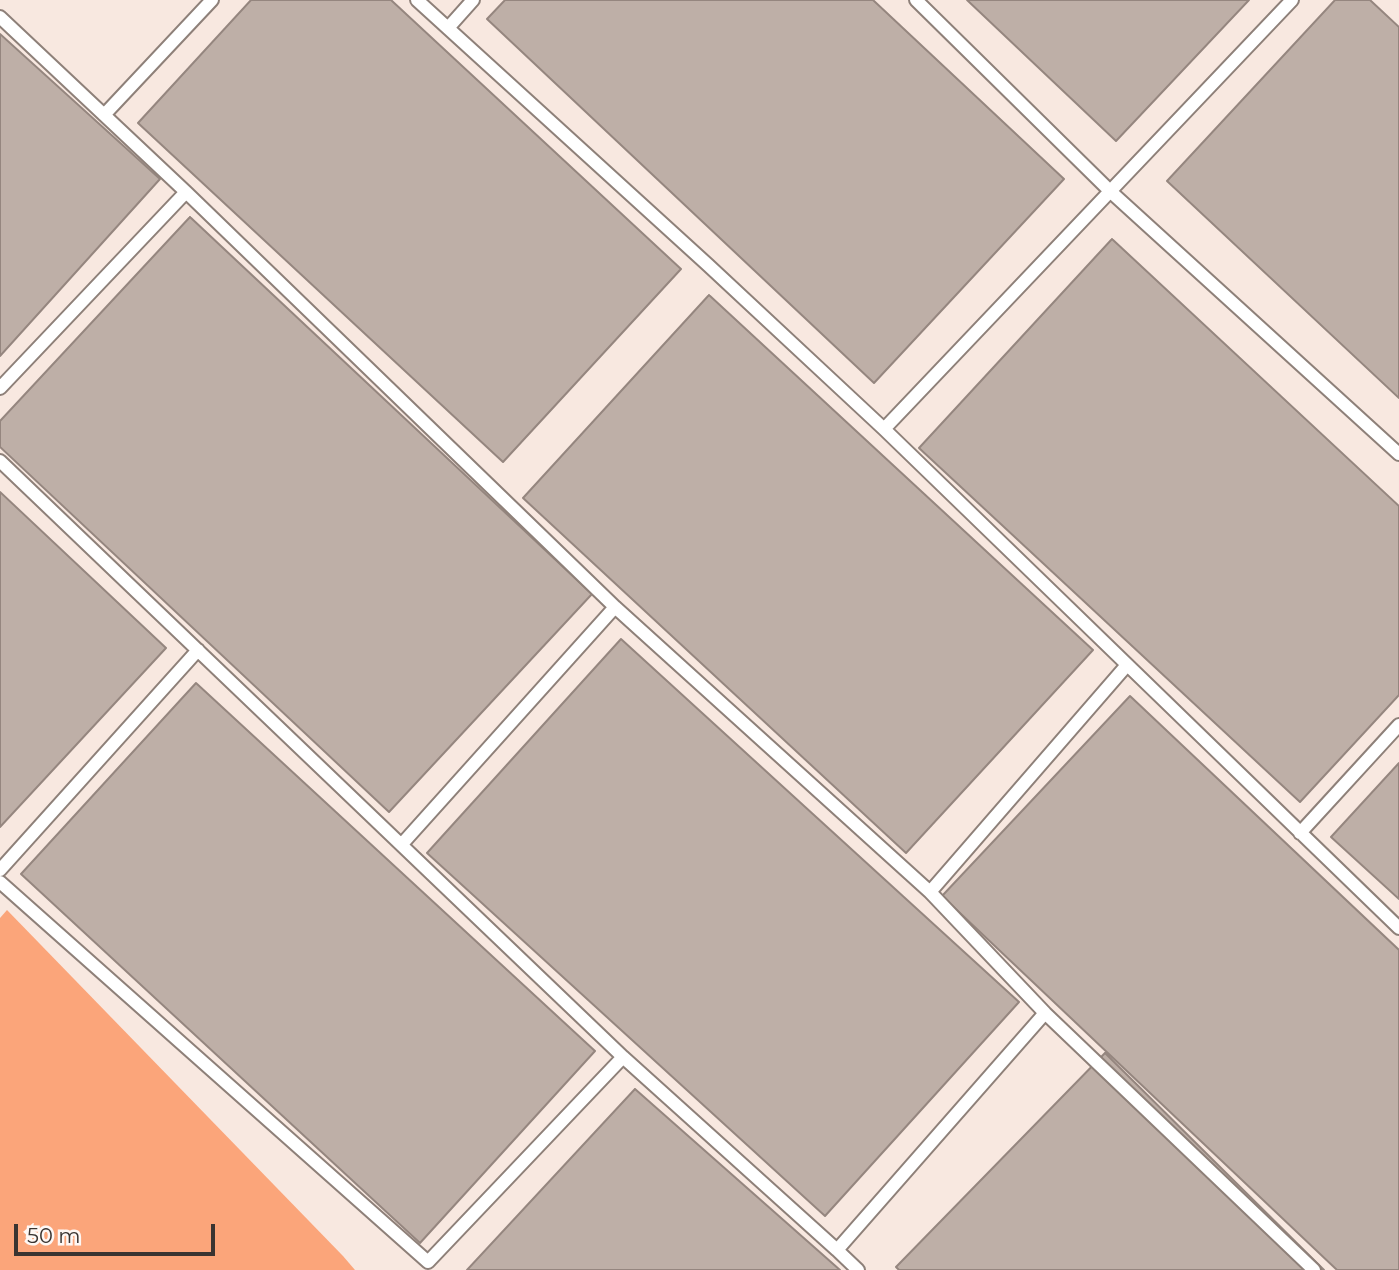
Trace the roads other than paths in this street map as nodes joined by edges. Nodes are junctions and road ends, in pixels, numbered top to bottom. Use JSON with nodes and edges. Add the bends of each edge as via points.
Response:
{"nodes":[{"id":1,"x":212,"y":0,"type":"edge"},
{"id":2,"x":417,"y":0,"type":"edge"},
{"id":3,"x":473,"y":0,"type":"edge"},
{"id":4,"x":916,"y":0,"type":"edge"},
{"id":5,"x":1292,"y":0,"type":"edge"},
{"id":6,"x":0,"y":17,"type":"edge"},
{"id":7,"x":448,"y":28,"type":"junction"},
{"id":8,"x":104,"y":115,"type":"junction"},
{"id":9,"x":186,"y":192,"type":"junction"},
{"id":10,"x":1111,"y":192,"type":"junction"},
{"id":11,"x":0,"y":388,"type":"edge"},
{"id":12,"x":884,"y":429,"type":"junction"},
{"id":13,"x":1399,"y":454,"type":"edge"},
{"id":14,"x":0,"y":461,"type":"edge"},
{"id":15,"x":615,"y":607,"type":"junction"},
{"id":16,"x":198,"y":650,"type":"junction"},
{"id":17,"x":1127,"y":665,"type":"junction"},
{"id":18,"x":1399,"y":725,"type":"edge"},
{"id":19,"x":1300,"y":833,"type":"junction"},
{"id":20,"x":402,"y":844,"type":"junction"},
{"id":21,"x":0,"y":870,"type":"edge"},
{"id":22,"x":0,"y":882,"type":"edge"},
{"id":23,"x":930,"y":892,"type":"junction"},
{"id":24,"x":1399,"y":928,"type":"edge"},
{"id":25,"x":1045,"y":1013,"type":"junction"},
{"id":26,"x":623,"y":1057,"type":"junction"},
{"id":27,"x":837,"y":1250,"type":"junction"},
{"id":28,"x":432,"y":1266,"type":"edge"},
{"id":29,"x":858,"y":1270,"type":"edge"},
{"id":30,"x":1314,"y":1270,"type":"edge"}],
"edges":[{"from":1,"to":8,"type":"lane"},
{"from":2,"to":7,"type":"lane"},
{"from":3,"to":7,"type":"lane"},
{"from":4,"to":10,"type":"lane"},
{"from":5,"to":10,"type":"lane"},
{"from":6,"to":8,"type":"lane"},
{"from":7,"to":12,"type":"lane"},
{"from":8,"to":9,"type":"lane"},
{"from":9,"to":11,"type":"lane"},
{"from":9,"to":15,"type":"lane"},
{"from":10,"to":12,"type":"lane"},
{"from":10,"to":13,"type":"lane"},
{"from":12,"to":17,"type":"lane"},
{"from":14,"to":16,"type":"lane"},
{"from":15,"to":20,"type":"lane"},
{"from":15,"to":23,"type":"lane"},
{"from":16,"to":20,"type":"lane"},
{"from":16,"to":21,"type":"lane"},
{"from":17,"to":19,"type":"lane"},
{"from":17,"to":23,"type":"lane"},
{"from":18,"to":19,"type":"lane"},
{"from":19,"to":24,"type":"lane"},
{"from":20,"to":26,"type":"lane"},
{"from":22,"to":28,"type":"lane"},
{"from":23,"to":25,"type":"lane"},
{"from":25,"to":27,"type":"lane"},
{"from":25,"to":30,"type":"lane"},
{"from":26,"to":27,"type":"lane"},
{"from":26,"to":28,"type":"lane"},
{"from":27,"to":29,"type":"lane"}]}
